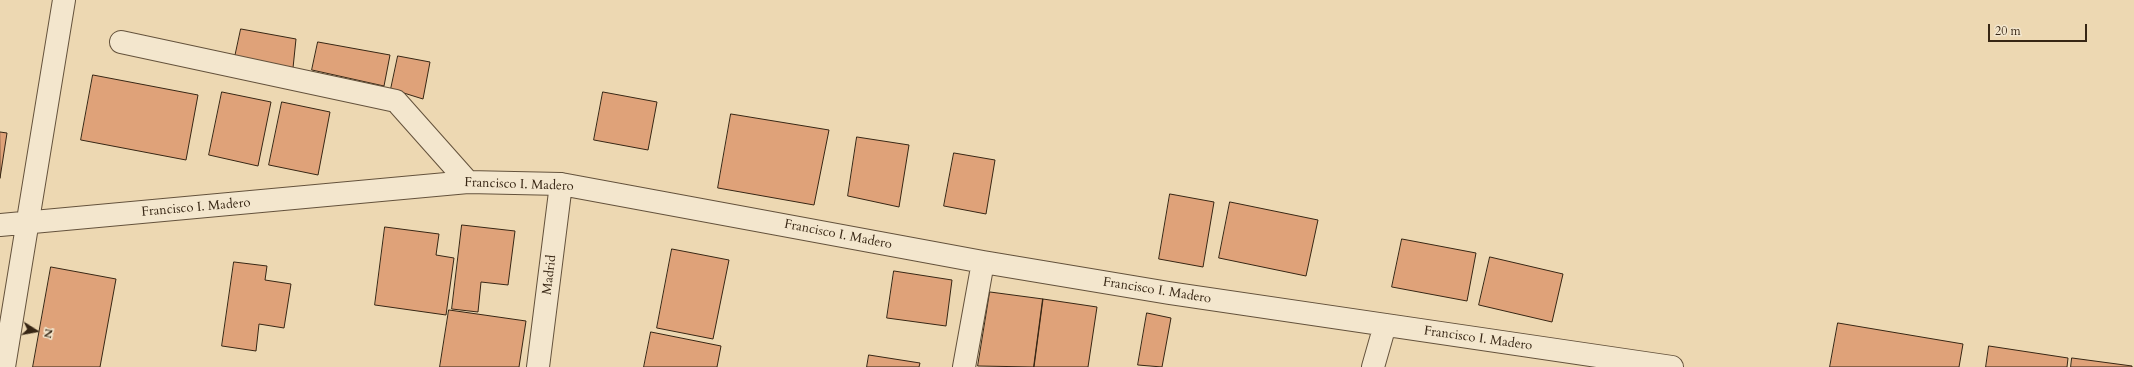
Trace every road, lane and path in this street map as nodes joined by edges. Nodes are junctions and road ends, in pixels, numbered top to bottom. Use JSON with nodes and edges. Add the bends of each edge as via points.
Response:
{"nodes":[{"id":1,"x":64,"y":0,"type":"edge"},
{"id":2,"x":121,"y":42,"type":"dead end"},
{"id":3,"x":468,"y":182,"type":"junction"},
{"id":4,"x":561,"y":184,"type":"junction"},
{"id":5,"x":28,"y":224,"type":"junction"},
{"id":6,"x":0,"y":225,"type":"edge"},
{"id":7,"x":983,"y":262,"type":"junction"},
{"id":8,"x":1385,"y":325,"type":"junction"},
{"id":9,"x":4,"y":367,"type":"edge"},
{"id":10,"x":538,"y":367,"type":"edge"},
{"id":11,"x":964,"y":367,"type":"edge"},
{"id":12,"x":1373,"y":367,"type":"edge"},
{"id":13,"x":1672,"y":367,"type":"edge"}],
"edges":[{"from":1,"to":5,"type":"street"},
{"from":2,"to":3,"type":"street","via":[[396,101]]},
{"from":3,"to":4,"type":"street","name":"Francisco I. Madero"},
{"from":3,"to":5,"type":"street","name":"Francisco I. Madero"},
{"from":4,"to":7,"type":"street","name":"Francisco I. Madero"},
{"from":4,"to":10,"type":"street","name":"Madrid"},
{"from":5,"to":6,"type":"street","name":"Francisco I. Madero"},
{"from":5,"to":9,"type":"street"},
{"from":7,"to":8,"type":"street","name":"Francisco I. Madero"},
{"from":7,"to":11,"type":"street"},
{"from":8,"to":12,"type":"street"},
{"from":8,"to":13,"type":"street","name":"Francisco I. Madero"}]}
